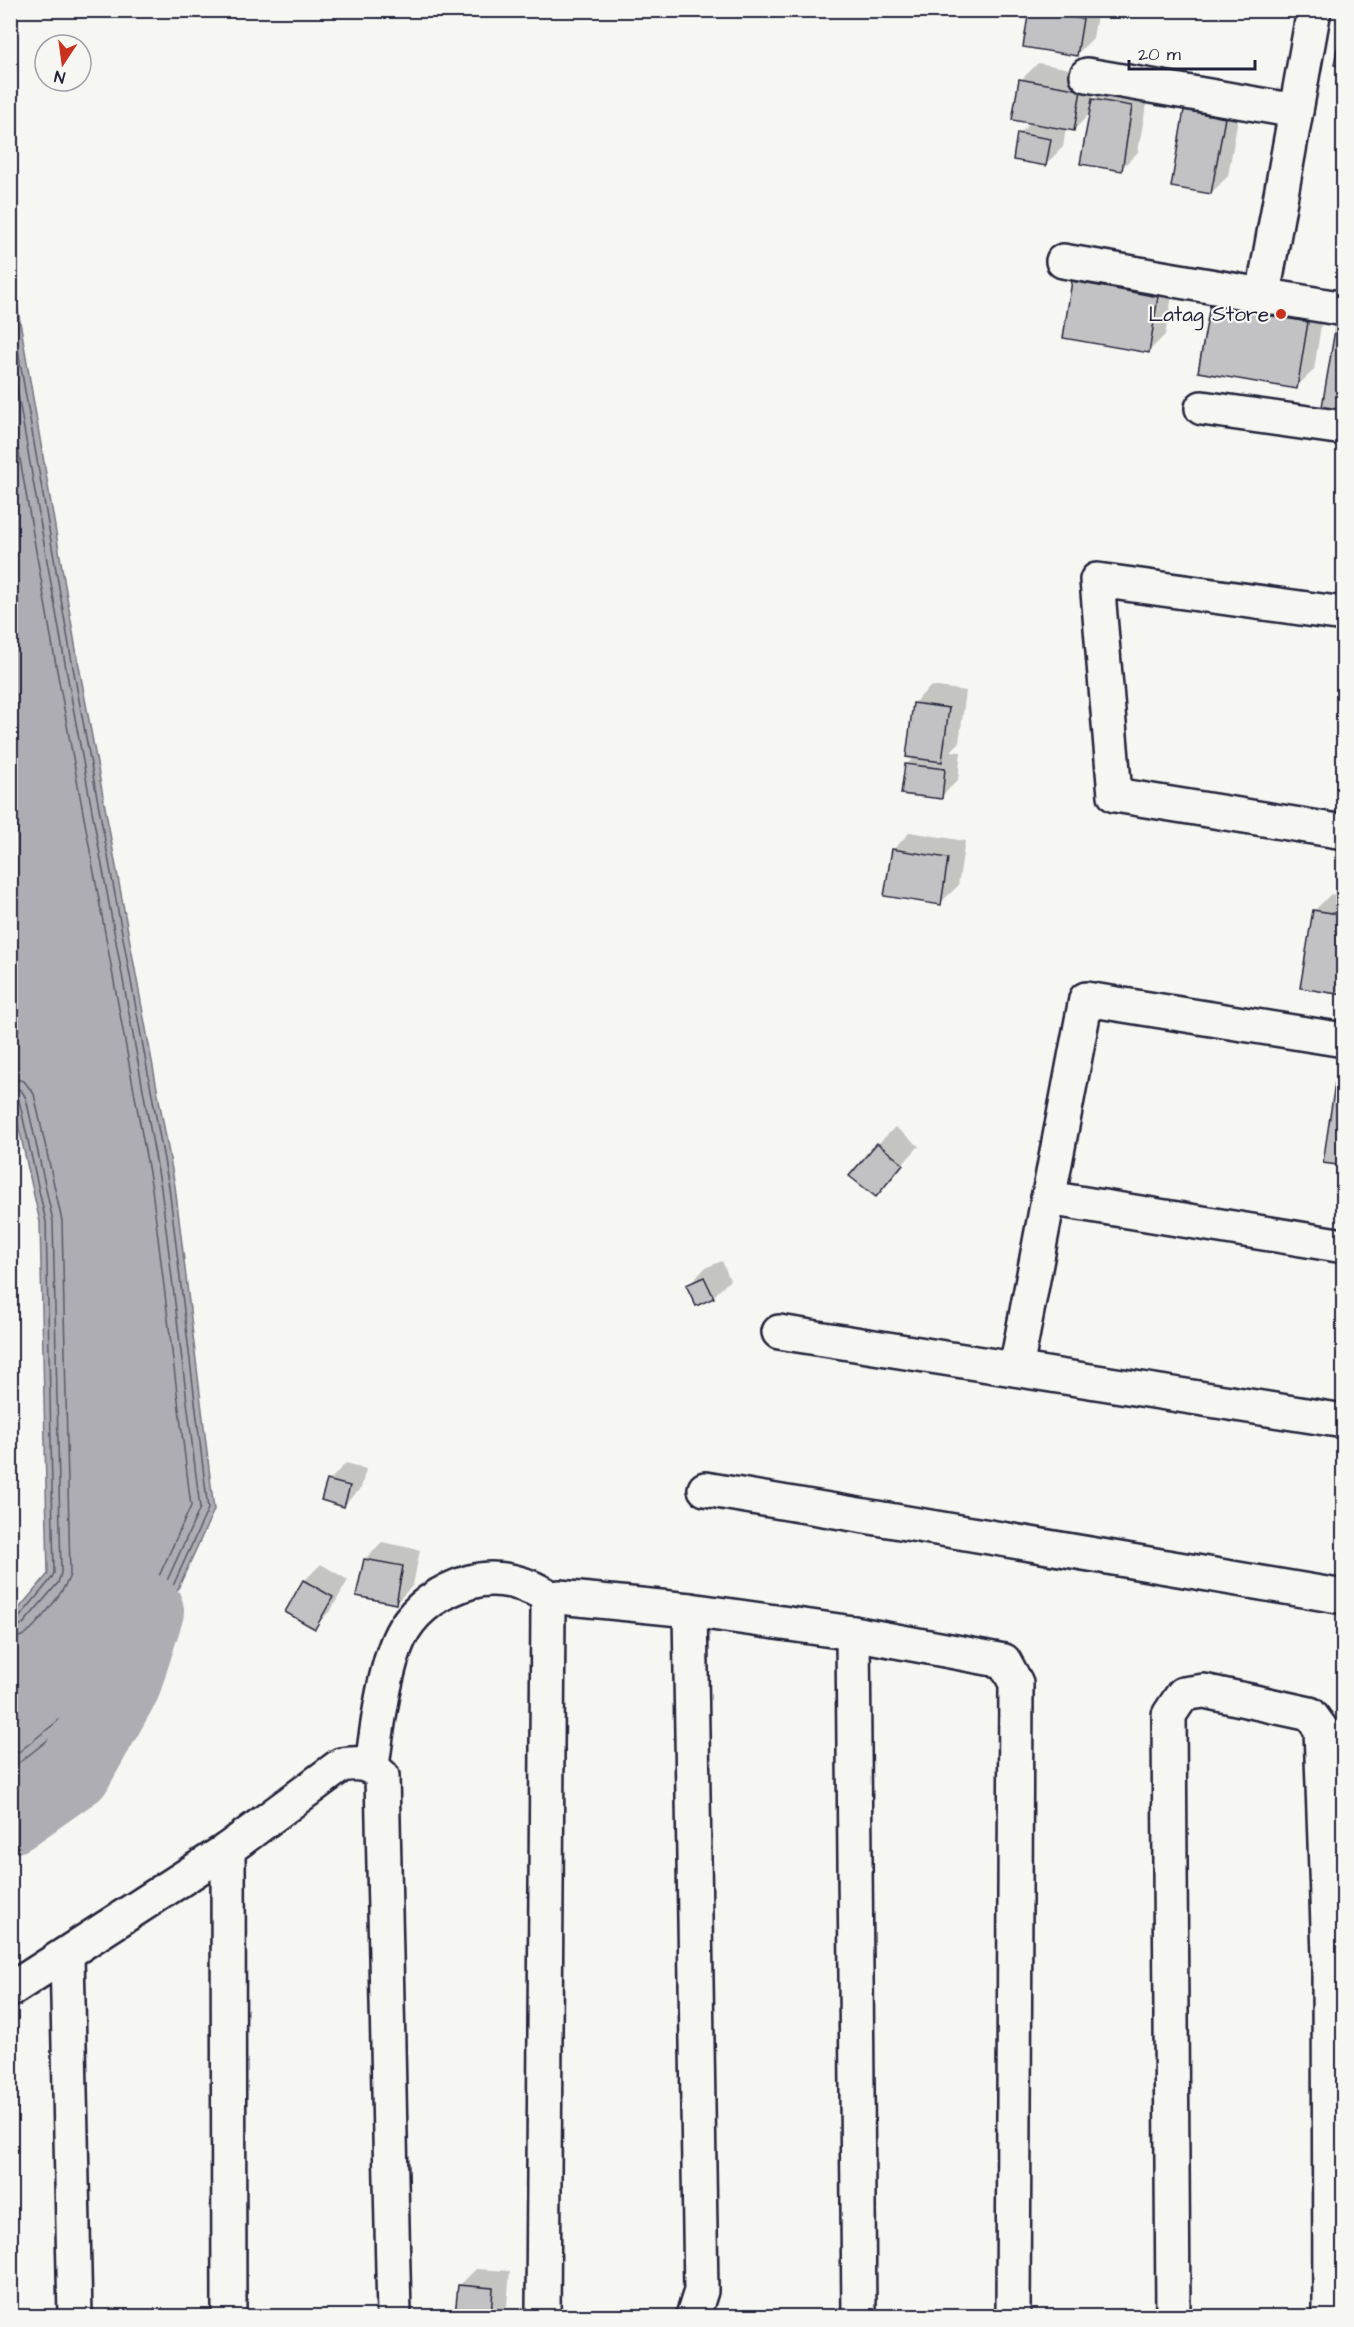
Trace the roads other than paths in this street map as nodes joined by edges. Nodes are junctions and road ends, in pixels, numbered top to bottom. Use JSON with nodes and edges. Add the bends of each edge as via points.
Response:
{"nodes":[{"id":1,"x":1314,"y":10,"type":"edge"},
{"id":2,"x":1087,"y":75,"type":"dead end"},
{"id":3,"x":1296,"y":111,"type":"junction"},
{"id":4,"x":1063,"y":261,"type":"dead end"},
{"id":5,"x":1263,"y":295,"type":"junction"},
{"id":6,"x":1344,"y":309,"type":"edge"},
{"id":7,"x":1202,"y":408,"type":"dead end"},
{"id":8,"x":1344,"y":428,"type":"edge"},
{"id":9,"x":1344,"y":614,"type":"edge"},
{"id":10,"x":1344,"y":832,"type":"edge"},
{"id":11,"x":1344,"y":1040,"type":"edge"},
{"id":12,"x":1048,"y":1198,"type":"junction"},
{"id":13,"x":1344,"y":1246,"type":"edge"},
{"id":14,"x":779,"y":1332,"type":"dead end"},
{"id":15,"x":1016,"y":1369,"type":"junction"},
{"id":16,"x":1344,"y":1421,"type":"edge"},
{"id":17,"x":705,"y":1489,"type":"dead end"},
{"id":18,"x":1344,"y":1597,"type":"edge"},
{"id":19,"x":552,"y":1599,"type":"junction"},
{"id":20,"x":690,"y":1610,"type":"junction"},
{"id":21,"x":853,"y":1633,"type":"junction"},
{"id":22,"x":372,"y":1766,"type":"junction"},
{"id":23,"x":228,"y":1848,"type":"junction"},
{"id":24,"x":67,"y":1954,"type":"junction"},
{"id":25,"x":1336,"y":1955,"type":"edge"},
{"id":26,"x":10,"y":1990,"type":"edge"},
{"id":27,"x":75,"y":2316,"type":"edge"},
{"id":28,"x":229,"y":2316,"type":"edge"},
{"id":29,"x":394,"y":2316,"type":"edge"},
{"id":30,"x":543,"y":2316,"type":"edge"},
{"id":31,"x":693,"y":2316,"type":"edge"},
{"id":32,"x":859,"y":2316,"type":"edge"},
{"id":33,"x":1012,"y":2316,"type":"edge"},
{"id":34,"x":1173,"y":2316,"type":"edge"},
{"id":35,"x":1330,"y":2316,"type":"edge"}],
"edges":[{"from":1,"to":3,"type":"street"},
{"from":2,"to":3,"type":"street"},
{"from":3,"to":5,"type":"street"},
{"from":4,"to":5,"type":"street"},
{"from":5,"to":6,"type":"street"},
{"from":7,"to":8,"type":"street"},
{"from":9,"to":10,"type":"street","via":[[1097,580],[1115,795]]},
{"from":11,"to":12,"type":"street","via":[[1086,999]]},
{"from":12,"to":13,"type":"street"},
{"from":12,"to":15,"type":"street"},
{"from":14,"to":15,"type":"street"},
{"from":15,"to":16,"type":"street"},
{"from":17,"to":18,"type":"street"},
{"from":19,"to":20,"type":"street"},
{"from":19,"to":22,"type":"street","via":[[524,1583],[484,1580],[455,1587],[420,1610],[405,1628],[393,1656]]},
{"from":19,"to":30,"type":"street","via":[[548,1605]]},
{"from":20,"to":21,"type":"street"},
{"from":20,"to":31,"type":"street","via":[[701,2291]]},
{"from":21,"to":32,"type":"street"},
{"from":21,"to":33,"type":"street","via":[[1004,1661],[1016,1683]]},
{"from":22,"to":23,"type":"street","via":[[356,1762],[341,1765]]},
{"from":22,"to":29,"type":"street","via":[[382,1776]]},
{"from":23,"to":24,"type":"street"},
{"from":23,"to":28,"type":"street"},
{"from":24,"to":26,"type":"street"},
{"from":24,"to":27,"type":"street"},
{"from":25,"to":34,"type":"street","via":[[1321,1729],[1310,1714],[1204,1691],[1183,1694],[1169,1715]]},
{"from":25,"to":35,"type":"street"}]}
